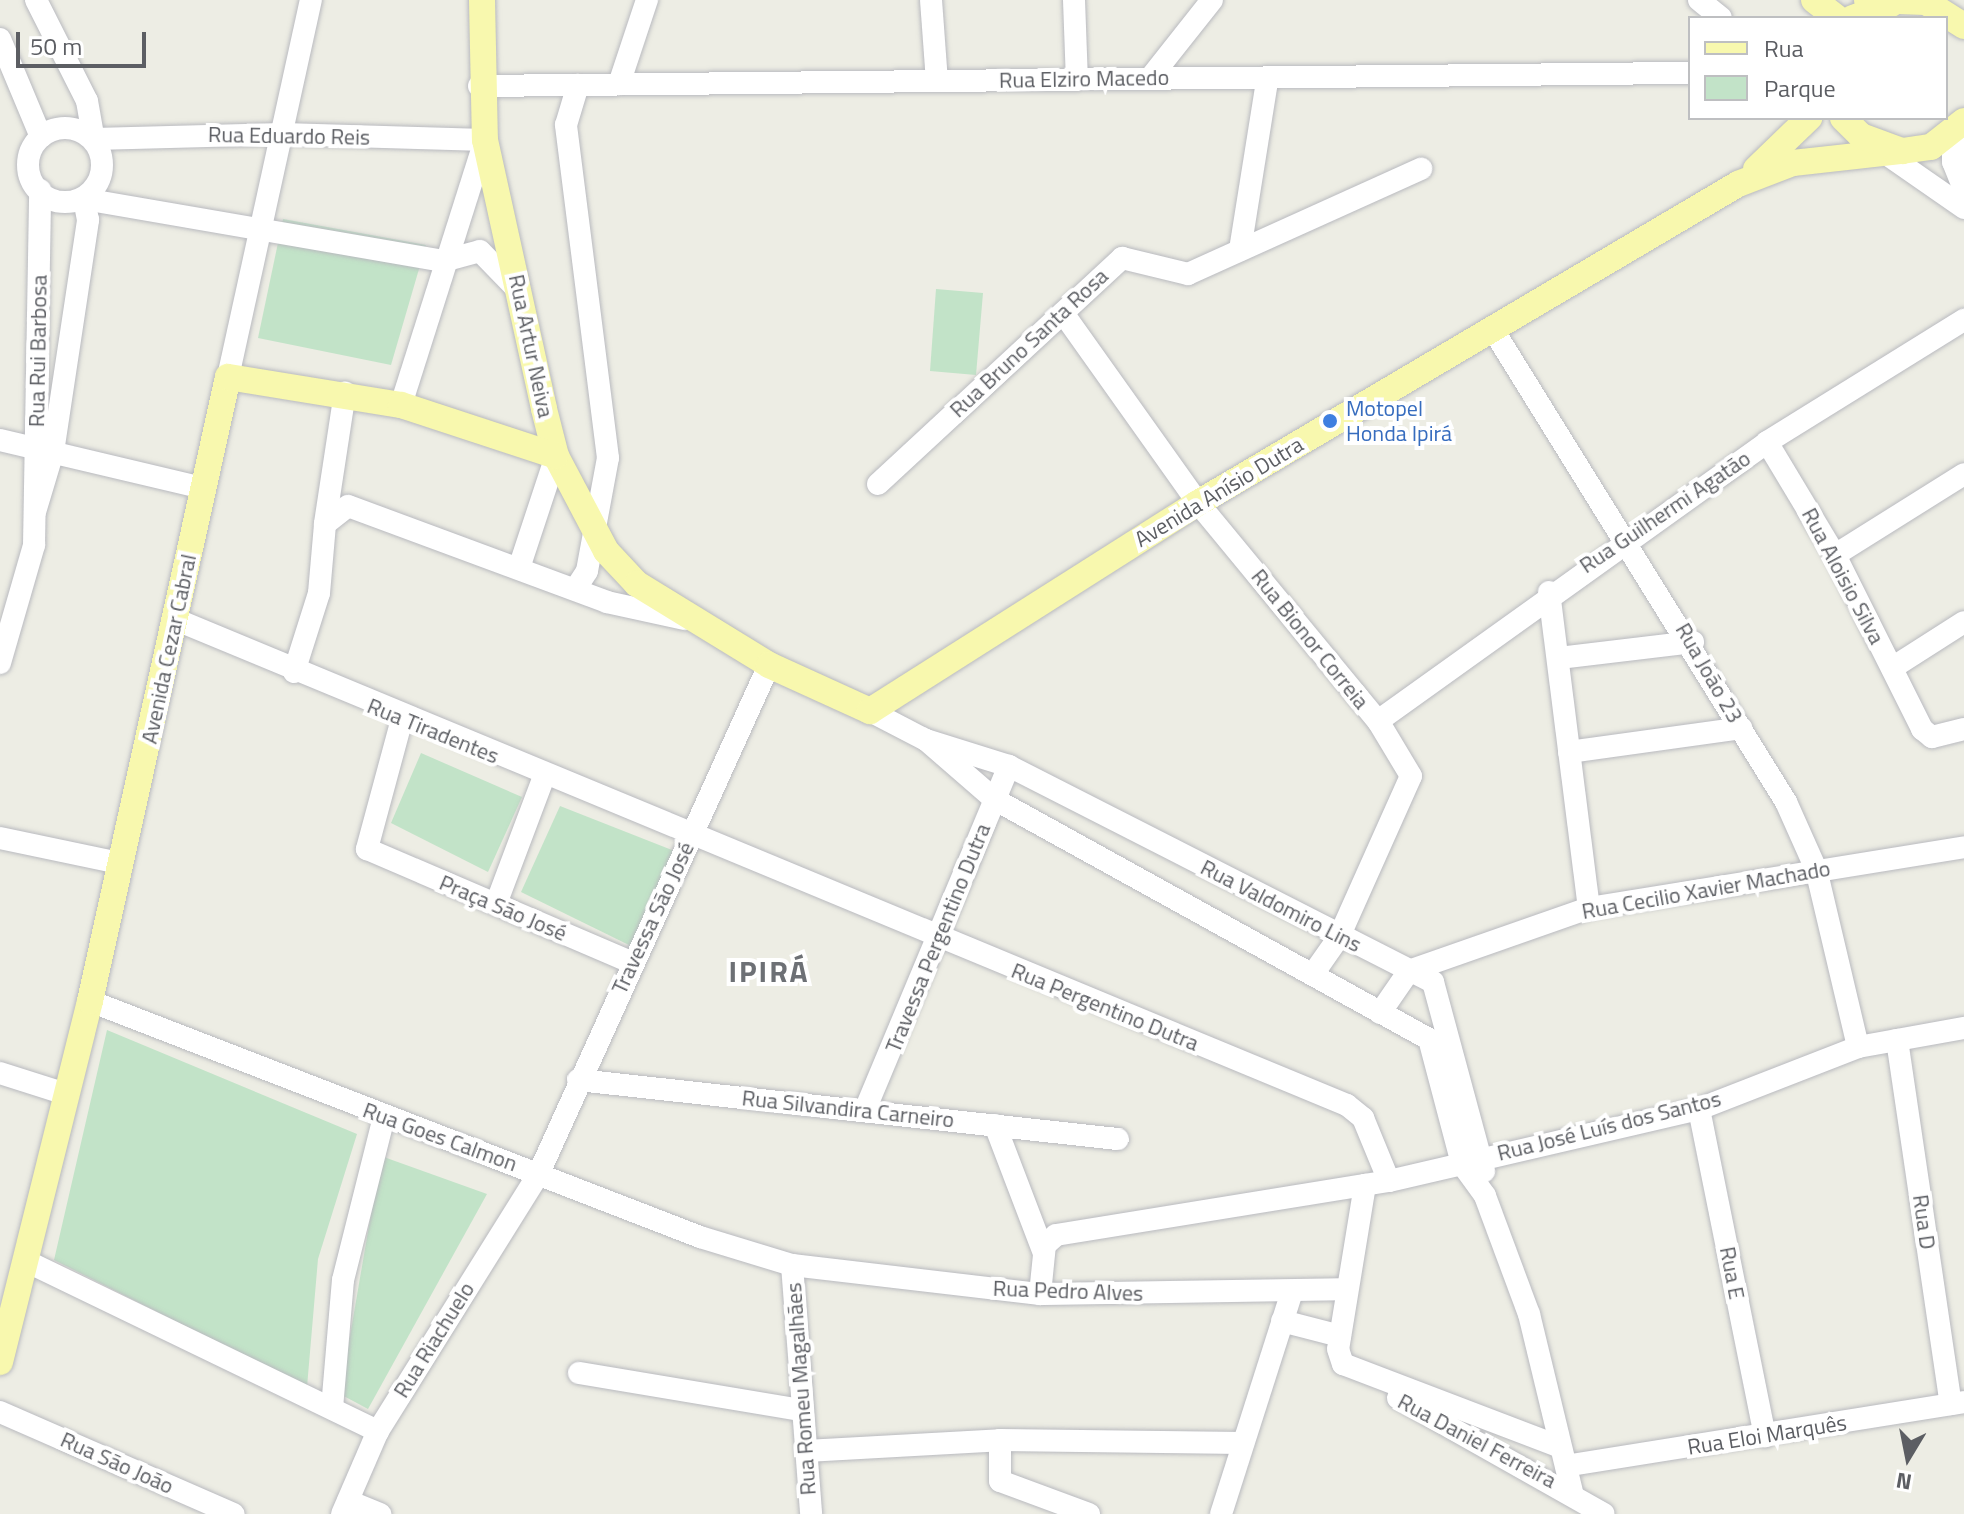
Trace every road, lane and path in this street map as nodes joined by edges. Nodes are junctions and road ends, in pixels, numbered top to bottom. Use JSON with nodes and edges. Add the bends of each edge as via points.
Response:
{"nodes":[{"id":1,"x":36,"y":0,"type":"edge"},
{"id":2,"x":311,"y":0,"type":"edge"},
{"id":3,"x":482,"y":0,"type":"edge"},
{"id":4,"x":647,"y":0,"type":"edge"},
{"id":5,"x":931,"y":0,"type":"edge"},
{"id":6,"x":1074,"y":0,"type":"edge"},
{"id":7,"x":1212,"y":0,"type":"edge"},
{"id":8,"x":1699,"y":0,"type":"edge"},
{"id":9,"x":1814,"y":0,"type":"edge"},
{"id":10,"x":1867,"y":0,"type":"edge"},
{"id":11,"x":1926,"y":1,"type":"edge"},
{"id":12,"x":1719,"y":16,"type":"edge"},
{"id":13,"x":1834,"y":16,"type":"edge"},
{"id":14,"x":1862,"y":16,"type":"edge"},
{"id":15,"x":1964,"y":26,"type":"edge"},
{"id":16,"x":0,"y":39,"type":"edge"},
{"id":17,"x":1688,"y":73,"type":"edge"},
{"id":18,"x":1151,"y":77,"type":"junction"},
{"id":19,"x":1077,"y":80,"type":"junction"},
{"id":20,"x":937,"y":81,"type":"junction"},
{"id":21,"x":1267,"y":81,"type":"junction"},
{"id":22,"x":619,"y":84,"type":"junction"},
{"id":23,"x":578,"y":85,"type":"junction"},
{"id":24,"x":479,"y":86,"type":"junction"},
{"id":25,"x":1948,"y":113,"type":"edge"},
{"id":26,"x":1845,"y":120,"type":"edge"},
{"id":27,"x":1792,"y":130,"type":"edge"},
{"id":28,"x":283,"y":134,"type":"junction"},
{"id":29,"x":1956,"y":136,"type":"edge"},
{"id":30,"x":41,"y":137,"type":"junction"},
{"id":31,"x":94,"y":139,"type":"junction"},
{"id":32,"x":485,"y":140,"type":"junction"},
{"id":33,"x":1892,"y":151,"type":"junction"},
{"id":34,"x":1421,"y":169,"type":"dead end"},
{"id":35,"x":1738,"y":184,"type":"junction"},
{"id":36,"x":1964,"y":189,"type":"edge"},
{"id":37,"x":40,"y":190,"type":"junction"},
{"id":38,"x":84,"y":199,"type":"junction"},
{"id":39,"x":1964,"y":208,"type":"edge"},
{"id":40,"x":263,"y":233,"type":"junction"},
{"id":41,"x":1240,"y":250,"type":"junction"},
{"id":42,"x":443,"y":261,"type":"junction"},
{"id":43,"x":519,"y":295,"type":"junction"},
{"id":44,"x":1063,"y":313,"type":"junction"},
{"id":45,"x":1964,"y":320,"type":"edge"},
{"id":46,"x":1492,"y":328,"type":"junction"},
{"id":47,"x":228,"y":377,"type":"junction"},
{"id":48,"x":345,"y":393,"type":"junction"},
{"id":49,"x":401,"y":405,"type":"junction"},
{"id":50,"x":0,"y":440,"type":"edge"},
{"id":51,"x":1767,"y":442,"type":"junction"},
{"id":52,"x":45,"y":451,"type":"junction"},
{"id":53,"x":556,"y":456,"type":"junction"},
{"id":54,"x":1964,"y":474,"type":"edge"},
{"id":55,"x":878,"y":484,"type":"dead end"},
{"id":56,"x":203,"y":488,"type":"junction"},
{"id":57,"x":1198,"y":503,"type":"junction"},
{"id":58,"x":325,"y":524,"type":"junction"},
{"id":59,"x":596,"y":527,"type":"junction"},
{"id":60,"x":1625,"y":540,"type":"junction"},
{"id":61,"x":1835,"y":555,"type":"junction"},
{"id":62,"x":520,"y":565,"type":"junction"},
{"id":63,"x":637,"y":584,"type":"joint"},
{"id":64,"x":576,"y":588,"type":"junction"},
{"id":65,"x":1549,"y":592,"type":"junction"},
{"id":66,"x":177,"y":620,"type":"junction"},
{"id":67,"x":1964,"y":622,"type":"edge"},
{"id":68,"x":705,"y":625,"type":"junction"},
{"id":69,"x":1693,"y":642,"type":"junction"},
{"id":70,"x":1559,"y":658,"type":"junction"},
{"id":71,"x":0,"y":662,"type":"edge"},
{"id":72,"x":769,"y":665,"type":"junction"},
{"id":73,"x":1892,"y":668,"type":"junction"},
{"id":74,"x":294,"y":672,"type":"junction"},
{"id":75,"x":870,"y":711,"type":"junction"},
{"id":76,"x":402,"y":719,"type":"junction"},
{"id":77,"x":1378,"y":721,"type":"junction"},
{"id":78,"x":1741,"y":728,"type":"junction"},
{"id":79,"x":1964,"y":729,"type":"edge"},
{"id":80,"x":926,"y":740,"type":"junction"},
{"id":81,"x":1569,"y":752,"type":"junction"},
{"id":82,"x":1009,"y":766,"type":"junction"},
{"id":83,"x":544,"y":776,"type":"junction"},
{"id":84,"x":994,"y":799,"type":"junction"},
{"id":85,"x":692,"y":834,"type":"junction"},
{"id":86,"x":0,"y":838,"type":"edge"},
{"id":87,"x":1964,"y":847,"type":"edge"},
{"id":88,"x":120,"y":863,"type":"junction"},
{"id":89,"x":1816,"y":869,"type":"junction"},
{"id":90,"x":496,"y":904,"type":"junction"},
{"id":91,"x":1589,"y":908,"type":"junction"},
{"id":92,"x":1339,"y":937,"type":"junction"},
{"id":93,"x":941,"y":941,"type":"junction"},
{"id":94,"x":633,"y":963,"type":"junction"},
{"id":95,"x":1409,"y":971,"type":"junction"},
{"id":96,"x":1313,"y":974,"type":"junction"},
{"id":97,"x":90,"y":1001,"type":"junction"},
{"id":98,"x":1380,"y":1013,"type":"junction"},
{"id":99,"x":1964,"y":1028,"type":"edge"},
{"id":100,"x":1897,"y":1040,"type":"junction"},
{"id":101,"x":1858,"y":1047,"type":"junction"},
{"id":102,"x":0,"y":1073,"type":"edge"},
{"id":103,"x":578,"y":1080,"type":"junction"},
{"id":104,"x":66,"y":1094,"type":"junction"},
{"id":105,"x":1699,"y":1109,"type":"junction"},
{"id":106,"x":865,"y":1110,"type":"junction"},
{"id":107,"x":384,"y":1117,"type":"junction"},
{"id":108,"x":995,"y":1125,"type":"junction"},
{"id":109,"x":1118,"y":1139,"type":"dead end"},
{"id":110,"x":1472,"y":1160,"type":"junction"},
{"id":111,"x":539,"y":1173,"type":"junction"},
{"id":112,"x":1389,"y":1181,"type":"junction"},
{"id":113,"x":1365,"y":1185,"type":"junction"},
{"id":114,"x":1044,"y":1253,"type":"junction"},
{"id":115,"x":28,"y":1262,"type":"junction"},
{"id":116,"x":792,"y":1265,"type":"junction"},
{"id":117,"x":1346,"y":1289,"type":"junction"},
{"id":118,"x":1292,"y":1291,"type":"junction"},
{"id":119,"x":1040,"y":1294,"type":"junction"},
{"id":120,"x":9,"y":1296,"type":"edge"},
{"id":121,"x":1282,"y":1321,"type":"junction"},
{"id":122,"x":1340,"y":1336,"type":"junction"},
{"id":123,"x":0,"y":1362,"type":"edge"},
{"id":124,"x":1349,"y":1368,"type":"junction"},
{"id":125,"x":579,"y":1373,"type":"dead end"},
{"id":126,"x":1958,"y":1403,"type":"edge"},
{"id":127,"x":332,"y":1408,"type":"junction"},
{"id":128,"x":801,"y":1410,"type":"junction"},
{"id":129,"x":0,"y":1412,"type":"edge"},
{"id":130,"x":378,"y":1431,"type":"junction"},
{"id":131,"x":1765,"y":1436,"type":"junction"},
{"id":132,"x":1000,"y":1440,"type":"junction"},
{"id":133,"x":1243,"y":1443,"type":"junction"},
{"id":134,"x":806,"y":1451,"type":"junction"},
{"id":135,"x":1565,"y":1456,"type":"junction"},
{"id":136,"x":1572,"y":1492,"type":"junction"},
{"id":137,"x":345,"y":1507,"type":"edge"},
{"id":138,"x":234,"y":1514,"type":"edge"},
{"id":139,"x":381,"y":1514,"type":"edge"},
{"id":140,"x":811,"y":1514,"type":"edge"},
{"id":141,"x":1089,"y":1514,"type":"edge"},
{"id":142,"x":1221,"y":1514,"type":"edge"},
{"id":143,"x":1604,"y":1514,"type":"edge"}],
"edges":[{"from":1,"to":31,"type":"street","via":[[87,101]]},
{"from":2,"to":28,"type":"street","name":"Avenida Cezar Cabral"},
{"from":3,"to":24,"type":"main road","name":"Rua Artur Neiva"},
{"from":4,"to":22,"type":"street"},
{"from":5,"to":20,"type":"street"},
{"from":6,"to":19,"type":"street"},
{"from":7,"to":18,"type":"street"},
{"from":8,"to":12,"type":"street"},
{"from":9,"to":13,"type":"main road"},
{"from":10,"to":11,"type":"main road"},
{"from":11,"to":14,"type":"main road"},
{"from":11,"to":15,"type":"main road"},
{"from":16,"to":30,"type":"street"},
{"from":17,"to":21,"type":"street","name":"Rua Elziro Macedo"},
{"from":18,"to":19,"type":"street","name":"Rua Elziro Macedo"},
{"from":18,"to":21,"type":"street","name":"Rua Elziro Macedo"},
{"from":19,"to":20,"type":"street","name":"Rua Elziro Macedo"},
{"from":20,"to":22,"type":"street","name":"Rua Elziro Macedo"},
{"from":21,"to":41,"type":"street"},
{"from":22,"to":23,"type":"street","name":"Rua Elziro Macedo"},
{"from":23,"to":24,"type":"street","name":"Rua Elziro Macedo"},
{"from":23,"to":59,"type":"street","via":[[566,125],[608,458]]},
{"from":24,"to":32,"type":"main road","name":"Rua Artur Neiva"},
{"from":25,"to":29,"type":"main road"},
{"from":26,"to":33,"type":"main road","via":[[1861,136]]},
{"from":27,"to":35,"type":"main road"},
{"from":28,"to":31,"type":"street","name":"Rua Eduardo Reis"},
{"from":28,"to":32,"type":"street","name":"Rua Eduardo Reis"},
{"from":28,"to":40,"type":"street","name":"Avenida Cezar Cabral"},
{"from":29,"to":33,"type":"main road"},
{"from":29,"to":36,"type":"street"},
{"from":30,"to":31,"type":"street","via":[[62,128]]},
{"from":30,"to":37,"type":"street","via":[[29,157]]},
{"from":31,"to":38,"type":"street","via":[[101,173]]},
{"from":32,"to":42,"type":"street"},
{"from":32,"to":43,"type":"main road","name":"Rua Artur Neiva"},
{"from":33,"to":35,"type":"main road","via":[[1793,163]]},
{"from":33,"to":39,"type":"street"},
{"from":34,"to":41,"type":"street","name":"Rua Bruno Santa Rosa"},
{"from":35,"to":46,"type":"main road","name":"Avenida Anísio Dutra"},
{"from":37,"to":38,"type":"street","via":[[64,204]]},
{"from":37,"to":52,"type":"street","name":"Rua Rui Barbosa"},
{"from":38,"to":40,"type":"street"},
{"from":38,"to":52,"type":"street","name":"Rua Rui Barbosa","via":[[88,220]]},
{"from":40,"to":42,"type":"street"},
{"from":40,"to":47,"type":"street","name":"Avenida Cezar Cabral"},
{"from":41,"to":44,"type":"street","name":"Rua Bruno Santa Rosa","via":[[1188,274],[1122,258]]},
{"from":42,"to":43,"type":"street","via":[[480,251],[506,271]]},
{"from":42,"to":49,"type":"street"},
{"from":43,"to":53,"type":"main road","name":"Rua Artur Neiva"},
{"from":44,"to":55,"type":"street","name":"Rua Bruno Santa Rosa"},
{"from":44,"to":57,"type":"street","name":"Rua Bionor Correia"},
{"from":45,"to":51,"type":"street","name":"Rua Guilhermi Agatão"},
{"from":46,"to":57,"type":"main road","name":"Avenida Anísio Dutra"},
{"from":46,"to":60,"type":"street","name":"Rua João 23"},
{"from":47,"to":48,"type":"main road"},
{"from":47,"to":56,"type":"main road","name":"Avenida Cezar Cabral"},
{"from":48,"to":49,"type":"main road"},
{"from":48,"to":58,"type":"street"},
{"from":49,"to":53,"type":"main road"},
{"from":50,"to":52,"type":"street"},
{"from":51,"to":60,"type":"street","name":"Rua Guilhermi Agatão"},
{"from":51,"to":61,"type":"street","name":"Rua Aloisio Silva"},
{"from":52,"to":56,"type":"street"},
{"from":52,"to":71,"type":"street","name":"Rua Rui Barbosa","via":[[34,545]]},
{"from":53,"to":59,"type":"main road","name":"Rua Artur Neiva"},
{"from":53,"to":62,"type":"street"},
{"from":54,"to":61,"type":"street"},
{"from":56,"to":66,"type":"main road","name":"Avenida Cezar Cabral"},
{"from":57,"to":75,"type":"main road","name":"Avenida Anísio Dutra"},
{"from":57,"to":77,"type":"street","name":"Rua Bionor Correia"},
{"from":58,"to":62,"type":"street","via":[[348,506],[369,510]]},
{"from":58,"to":74,"type":"street","via":[[319,593]]},
{"from":59,"to":63,"type":"main road","name":"Rua Artur Neiva"},
{"from":59,"to":64,"type":"street","via":[[587,571]]},
{"from":60,"to":65,"type":"street","name":"Rua Guilhermi Agatão"},
{"from":60,"to":69,"type":"street","name":"Rua João 23"},
{"from":61,"to":73,"type":"street","name":"Rua Aloisio Silva"},
{"from":62,"to":64,"type":"street"},
{"from":63,"to":68,"type":"main road","name":"Rua Valdomiro Lins"},
{"from":64,"to":68,"type":"street"},
{"from":65,"to":70,"type":"street"},
{"from":65,"to":77,"type":"street","name":"Rua Guilhermi Agatão"},
{"from":66,"to":74,"type":"street","name":"Rua Tiradentes"},
{"from":66,"to":88,"type":"main road","name":"Avenida Cezar Cabral"},
{"from":67,"to":73,"type":"street"},
{"from":68,"to":72,"type":"main road","name":"Rua Valdomiro Lins"},
{"from":69,"to":70,"type":"street"},
{"from":69,"to":78,"type":"street","name":"Rua João 23"},
{"from":70,"to":81,"type":"street"},
{"from":72,"to":75,"type":"main road","name":"Rua Valdomiro Lins"},
{"from":72,"to":85,"type":"street","name":"Travessa São José"},
{"from":73,"to":79,"type":"street","name":"Rua Aloisio Silva","via":[[1912,713],[1932,737]]},
{"from":74,"to":76,"type":"street","name":"Rua Tiradentes"},
{"from":75,"to":80,"type":"street","name":"Rua Valdomiro Lins"},
{"from":76,"to":83,"type":"street","name":"Rua Tiradentes"},
{"from":76,"to":90,"type":"street","name":"Praça São José","via":[[365,838],[373,854]]},
{"from":77,"to":92,"type":"street","name":"Rua Bionor Correia","via":[[1412,782]]},
{"from":78,"to":81,"type":"street"},
{"from":78,"to":89,"type":"street","name":"Rua João 23"},
{"from":80,"to":82,"type":"street","name":"Rua Valdomiro Lins"},
{"from":80,"to":84,"type":"street","name":"Rua Valdomiro Lins"},
{"from":81,"to":91,"type":"street"},
{"from":82,"to":84,"type":"street","name":"Travessa Pergentino Dutra"},
{"from":82,"to":92,"type":"street","name":"Rua Valdomiro Lins"},
{"from":83,"to":85,"type":"street","name":"Rua Tiradentes"},
{"from":83,"to":90,"type":"street"},
{"from":84,"to":93,"type":"street","name":"Travessa Pergentino Dutra"},
{"from":84,"to":96,"type":"street","name":"Rua Valdomiro Lins"},
{"from":85,"to":93,"type":"street","name":"Rua Pergentino Dutra"},
{"from":85,"to":94,"type":"street","name":"Travessa São José"},
{"from":86,"to":88,"type":"street"},
{"from":87,"to":89,"type":"street","name":"Rua Cecilio Xavier Machado"},
{"from":88,"to":97,"type":"main road","name":"Avenida Cezar Cabral"},
{"from":89,"to":91,"type":"street","name":"Rua Cecilio Xavier Machado"},
{"from":89,"to":101,"type":"street","name":"Rua João 23"},
{"from":90,"to":94,"type":"street","name":"Praça São José"},
{"from":91,"to":95,"type":"street","name":"Rua Cecilio Xavier Machado"},
{"from":92,"to":95,"type":"street","name":"Rua Valdomiro Lins"},
{"from":92,"to":96,"type":"street"},
{"from":93,"to":106,"type":"street","name":"Travessa Pergentino Dutra"},
{"from":93,"to":112,"type":"street","name":"Rua Pergentino Dutra","via":[[1347,1105],[1363,1118]]},
{"from":94,"to":103,"type":"street","name":"Travessa São José"},
{"from":95,"to":98,"type":"street"},
{"from":95,"to":110,"type":"street","name":"Rua Valdomiro Lins","via":[[1433,982],[1441,1001]]},
{"from":96,"to":98,"type":"street","name":"Rua Valdomiro Lins"},
{"from":97,"to":104,"type":"main road","name":"Avenida Cezar Cabral"},
{"from":97,"to":107,"type":"street","name":"Rua Goes Calmon"},
{"from":98,"to":110,"type":"street","name":"Rua Valdomiro Lins","via":[[1429,1039]]},
{"from":99,"to":100,"type":"street","name":"Rua José Luís dos Santos"},
{"from":100,"to":101,"type":"street","name":"Rua José Luís dos Santos"},
{"from":100,"to":126,"type":"street","name":"Rua D"},
{"from":101,"to":105,"type":"street","name":"Rua José Luís dos Santos"},
{"from":102,"to":104,"type":"street"},
{"from":103,"to":106,"type":"street","name":"Rua Silvandira Carneiro"},
{"from":103,"to":111,"type":"street","name":"Travessa São José"},
{"from":104,"to":115,"type":"main road","name":"Avenida Cezar Cabral"},
{"from":105,"to":110,"type":"street","name":"Rua José Luís dos Santos"},
{"from":105,"to":131,"type":"street","name":"Rua E"},
{"from":106,"to":108,"type":"street","name":"Rua Silvandira Carneiro"},
{"from":107,"to":111,"type":"street","name":"Rua Goes Calmon"},
{"from":107,"to":127,"type":"street","via":[[343,1280]]},
{"from":108,"to":109,"type":"street","name":"Rua Silvandira Carneiro"},
{"from":108,"to":114,"type":"street"},
{"from":110,"to":112,"type":"street"},
{"from":110,"to":135,"type":"street","name":"Rua Valdomiro Lins","via":[[1529,1314]]},
{"from":111,"to":116,"type":"street","name":"Rua Goes Calmon","via":[[700,1237]]},
{"from":111,"to":130,"type":"street","name":"Rua Riachuelo"},
{"from":112,"to":113,"type":"street"},
{"from":113,"to":114,"type":"street","via":[[1056,1235]]},
{"from":113,"to":117,"type":"street"},
{"from":114,"to":119,"type":"street"},
{"from":115,"to":120,"type":"main road","name":"Avenida Cezar Cabral"},
{"from":115,"to":127,"type":"street"},
{"from":116,"to":119,"type":"street","name":"Rua Pedro Alves"},
{"from":116,"to":128,"type":"street","name":"Rua Romeu Magalhães"},
{"from":117,"to":118,"type":"street","name":"Rua Pedro Alves"},
{"from":117,"to":122,"type":"street"},
{"from":118,"to":119,"type":"street","name":"Rua Pedro Alves"},
{"from":118,"to":121,"type":"street"},
{"from":120,"to":123,"type":"main road","name":"Avenida Cezar Cabral"},
{"from":121,"to":122,"type":"street"},
{"from":121,"to":133,"type":"street"},
{"from":122,"to":124,"type":"street","via":[[1339,1358]]},
{"from":124,"to":135,"type":"street"},
{"from":124,"to":136,"type":"street","name":"Rua Daniel Ferreira"},
{"from":125,"to":128,"type":"street"},
{"from":126,"to":131,"type":"street","name":"Rua Eloi Marquês"},
{"from":127,"to":130,"type":"street"},
{"from":128,"to":134,"type":"street","name":"Rua Romeu Magalhães"},
{"from":129,"to":138,"type":"street","name":"Rua São João"},
{"from":130,"to":137,"type":"street","name":"Rua Riachuelo"},
{"from":131,"to":135,"type":"street","name":"Rua Eloi Marquês"},
{"from":132,"to":133,"type":"street"},
{"from":132,"to":134,"type":"street"},
{"from":132,"to":141,"type":"street","via":[[1000,1481]]},
{"from":133,"to":142,"type":"street"},
{"from":134,"to":140,"type":"street","name":"Rua Romeu Magalhães"},
{"from":135,"to":136,"type":"street","name":"Rua Valdomiro Lins"},
{"from":136,"to":143,"type":"street","name":"Rua Daniel Ferreira"},
{"from":137,"to":139,"type":"street"}]}
